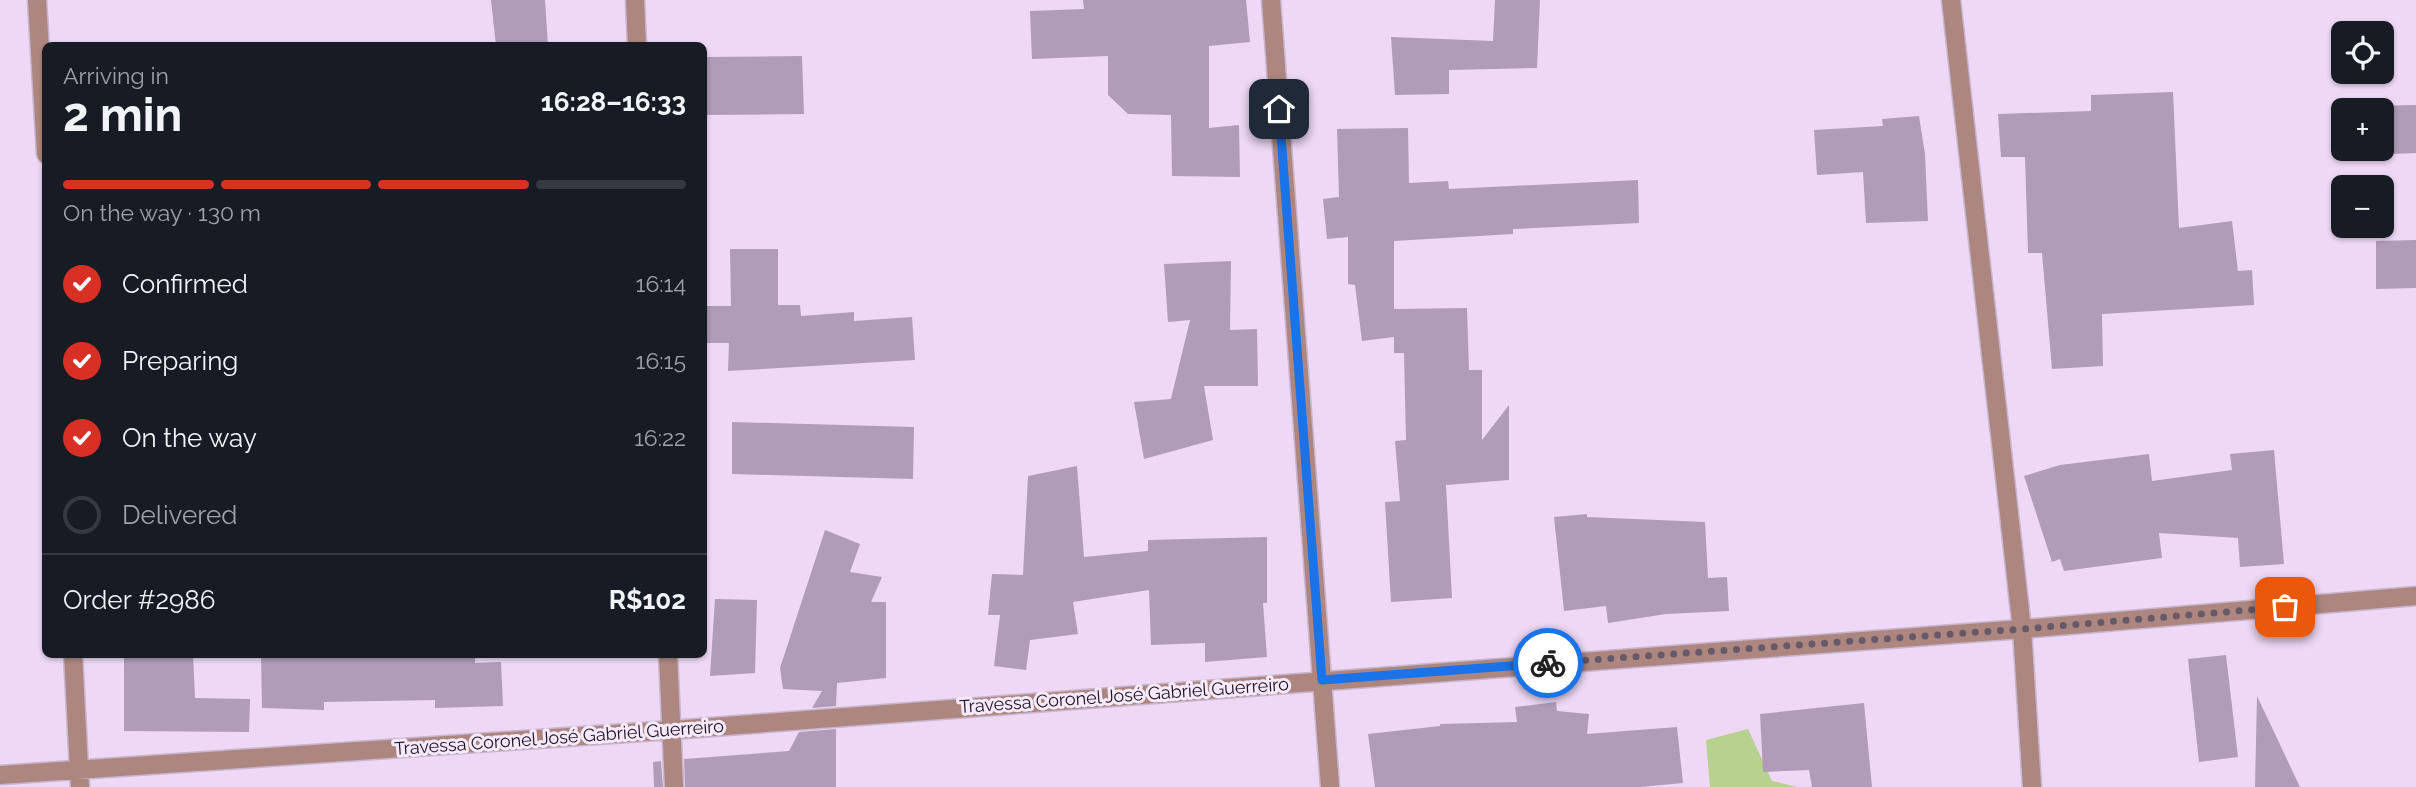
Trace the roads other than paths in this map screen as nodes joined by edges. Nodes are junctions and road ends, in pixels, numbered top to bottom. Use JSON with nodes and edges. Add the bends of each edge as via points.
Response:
{"nodes":[{"id":1,"x":37,"y":0,"type":"edge"},
{"id":2,"x":635,"y":0,"type":"edge"},
{"id":3,"x":1271,"y":0,"type":"edge"},
{"id":4,"x":1951,"y":0,"type":"edge"},
{"id":5,"x":637,"y":42,"type":"edge"},
{"id":6,"x":42,"y":86,"type":"edge"},
{"id":7,"x":2416,"y":596,"type":"edge"},
{"id":8,"x":2022,"y":629,"type":"junction"},
{"id":9,"x":73,"y":658,"type":"edge"},
{"id":10,"x":668,"y":658,"type":"edge"},
{"id":11,"x":1322,"y":680,"type":"junction"},
{"id":12,"x":672,"y":730,"type":"junction"},
{"id":13,"x":0,"y":775,"type":"edge"},
{"id":14,"x":80,"y":778,"type":"edge"},
{"id":15,"x":674,"y":787,"type":"edge"},
{"id":16,"x":1330,"y":787,"type":"edge"},
{"id":17,"x":2032,"y":787,"type":"edge"}],
"edges":[{"from":1,"to":6,"type":"street"},
{"from":2,"to":5,"type":"street"},
{"from":3,"to":11,"type":"street"},
{"from":4,"to":8,"type":"street"},
{"from":7,"to":8,"type":"street","name":"Travessa Coronel José Gabriel Guerreiro"},
{"from":8,"to":11,"type":"street","name":"Travessa Coronel José Gabriel Guerreiro"},
{"from":8,"to":17,"type":"street"},
{"from":9,"to":14,"type":"street"},
{"from":10,"to":12,"type":"street"},
{"from":11,"to":12,"type":"street","name":"Travessa Coronel José Gabriel Guerreiro"},
{"from":11,"to":16,"type":"street"},
{"from":12,"to":14,"type":"street","name":"Travessa Coronel José Gabriel Guerreiro"},
{"from":12,"to":15,"type":"street"},
{"from":13,"to":14,"type":"street","name":"Travessa Coronel José Gabriel Guerreiro"}]}
